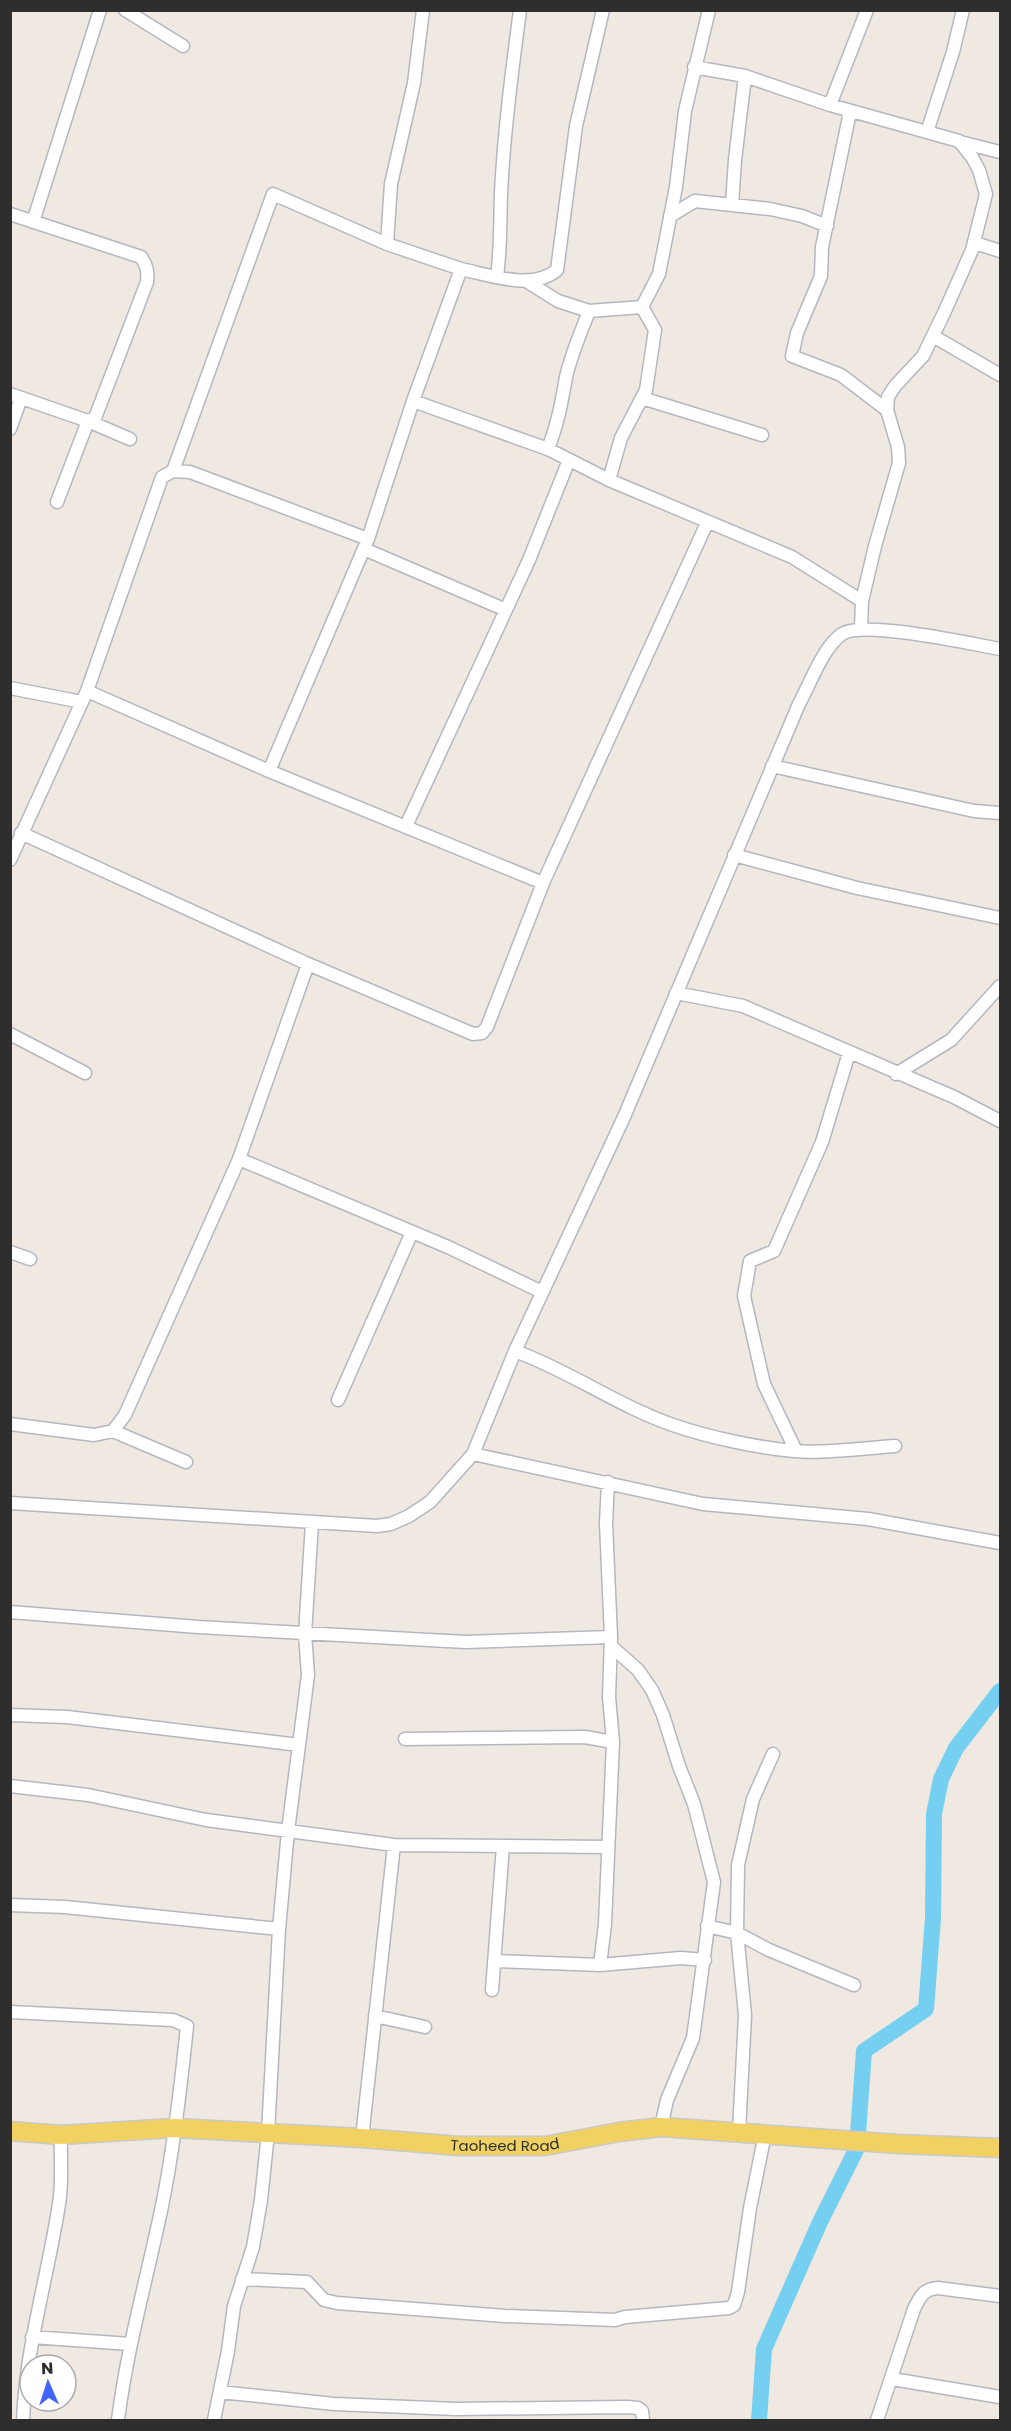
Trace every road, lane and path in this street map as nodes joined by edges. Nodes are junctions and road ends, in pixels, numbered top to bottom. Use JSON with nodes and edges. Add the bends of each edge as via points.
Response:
{"nodes":[{"id":1,"x":100,"y":10,"type":"edge"},
{"id":2,"x":125,"y":10,"type":"edge"},
{"id":3,"x":423,"y":10,"type":"edge"},
{"id":4,"x":520,"y":10,"type":"edge"},
{"id":5,"x":603,"y":10,"type":"edge"},
{"id":6,"x":709,"y":10,"type":"edge"},
{"id":7,"x":867,"y":10,"type":"edge"},
{"id":8,"x":963,"y":10,"type":"edge"},
{"id":9,"x":183,"y":46,"type":"dead end"},
{"id":10,"x":694,"y":67,"type":"junction"},
{"id":11,"x":745,"y":76,"type":"junction"},
{"id":12,"x":830,"y":105,"type":"junction"},
{"id":13,"x":850,"y":112,"type":"junction"},
{"id":14,"x":927,"y":132,"type":"junction"},
{"id":15,"x":959,"y":141,"type":"junction"},
{"id":16,"x":1000,"y":152,"type":"edge"},
{"id":17,"x":732,"y":206,"type":"junction"},
{"id":18,"x":10,"y":214,"type":"edge"},
{"id":19,"x":670,"y":216,"type":"junction"},
{"id":20,"x":33,"y":222,"type":"junction"},
{"id":21,"x":827,"y":226,"type":"junction"},
{"id":22,"x":975,"y":243,"type":"junction"},
{"id":23,"x":387,"y":244,"type":"junction"},
{"id":24,"x":1000,"y":251,"type":"edge"},
{"id":25,"x":461,"y":269,"type":"junction"},
{"id":26,"x":497,"y":276,"type":"junction"},
{"id":27,"x":526,"y":281,"type":"junction"},
{"id":28,"x":642,"y":307,"type":"junction"},
{"id":29,"x":589,"y":311,"type":"junction"},
{"id":30,"x":933,"y":336,"type":"junction"},
{"id":31,"x":1000,"y":375,"type":"edge"},
{"id":32,"x":16,"y":396,"type":"edge"},
{"id":33,"x":642,"y":399,"type":"junction"},
{"id":34,"x":413,"y":401,"type":"junction"},
{"id":35,"x":887,"y":410,"type":"junction"},
{"id":36,"x":88,"y":421,"type":"junction"},
{"id":37,"x":10,"y":429,"type":"edge"},
{"id":38,"x":762,"y":435,"type":"dead end"},
{"id":39,"x":130,"y":440,"type":"dead end"},
{"id":40,"x":548,"y":449,"type":"junction"},
{"id":41,"x":569,"y":460,"type":"junction"},
{"id":42,"x":173,"y":471,"type":"junction"},
{"id":43,"x":609,"y":480,"type":"junction"},
{"id":44,"x":57,"y":502,"type":"dead end"},
{"id":45,"x":707,"y":523,"type":"junction"},
{"id":46,"x":366,"y":544,"type":"junction"},
{"id":47,"x":862,"y":601,"type":"junction"},
{"id":48,"x":506,"y":610,"type":"junction"},
{"id":49,"x":861,"y":629,"type":"junction"},
{"id":50,"x":1000,"y":649,"type":"edge"},
{"id":51,"x":10,"y":688,"type":"edge"},
{"id":52,"x":85,"y":697,"type":"junction"},
{"id":53,"x":772,"y":766,"type":"junction"},
{"id":54,"x":269,"y":771,"type":"junction"},
{"id":55,"x":1000,"y":813,"type":"edge"},
{"id":56,"x":406,"y":826,"type":"junction"},
{"id":57,"x":21,"y":834,"type":"junction"},
{"id":58,"x":734,"y":855,"type":"junction"},
{"id":59,"x":10,"y":860,"type":"edge"},
{"id":60,"x":543,"y":883,"type":"junction"},
{"id":61,"x":1000,"y":918,"type":"edge"},
{"id":62,"x":308,"y":964,"type":"junction"},
{"id":63,"x":1000,"y":986,"type":"edge"},
{"id":64,"x":676,"y":993,"type":"junction"},
{"id":65,"x":10,"y":1034,"type":"edge"},
{"id":66,"x":849,"y":1053,"type":"junction"},
{"id":67,"x":85,"y":1073,"type":"dead end"},
{"id":68,"x":896,"y":1074,"type":"junction"},
{"id":69,"x":1000,"y":1121,"type":"edge"},
{"id":70,"x":239,"y":1159,"type":"junction"},
{"id":71,"x":412,"y":1232,"type":"junction"},
{"id":72,"x":10,"y":1252,"type":"edge"},
{"id":73,"x":30,"y":1260,"type":"dead end"},
{"id":74,"x":542,"y":1292,"type":"junction"},
{"id":75,"x":515,"y":1351,"type":"junction"},
{"id":76,"x":338,"y":1400,"type":"dead end"},
{"id":77,"x":10,"y":1424,"type":"edge"},
{"id":78,"x":113,"y":1431,"type":"junction"},
{"id":79,"x":896,"y":1446,"type":"dead end"},
{"id":80,"x":796,"y":1451,"type":"junction"},
{"id":81,"x":473,"y":1454,"type":"junction"},
{"id":82,"x":186,"y":1462,"type":"dead end"},
{"id":83,"x":608,"y":1482,"type":"junction"},
{"id":84,"x":10,"y":1503,"type":"edge"},
{"id":85,"x":312,"y":1523,"type":"junction"},
{"id":86,"x":1000,"y":1543,"type":"edge"},
{"id":87,"x":10,"y":1612,"type":"edge"},
{"id":88,"x":305,"y":1634,"type":"junction"},
{"id":89,"x":611,"y":1642,"type":"junction"},
{"id":90,"x":10,"y":1715,"type":"edge"},
{"id":91,"x":405,"y":1739,"type":"dead end"},
{"id":92,"x":613,"y":1742,"type":"junction"},
{"id":93,"x":299,"y":1745,"type":"junction"},
{"id":94,"x":773,"y":1754,"type":"dead end"},
{"id":95,"x":10,"y":1786,"type":"edge"},
{"id":96,"x":288,"y":1831,"type":"junction"},
{"id":97,"x":393,"y":1845,"type":"junction"},
{"id":98,"x":503,"y":1846,"type":"junction"},
{"id":99,"x":608,"y":1846,"type":"junction"},
{"id":100,"x":10,"y":1905,"type":"edge"},
{"id":101,"x":707,"y":1926,"type":"junction"},
{"id":102,"x":279,"y":1929,"type":"junction"},
{"id":103,"x":737,"y":1933,"type":"junction"},
{"id":104,"x":705,"y":1960,"type":"junction"},
{"id":105,"x":494,"y":1961,"type":"junction"},
{"id":106,"x":600,"y":1965,"type":"junction"},
{"id":107,"x":854,"y":1985,"type":"dead end"},
{"id":108,"x":492,"y":1990,"type":"dead end"},
{"id":109,"x":10,"y":2012,"type":"edge"},
{"id":110,"x":375,"y":2016,"type":"junction"},
{"id":111,"x":425,"y":2027,"type":"dead end"},
{"id":112,"x":661,"y":2127,"type":"junction"},
{"id":113,"x":174,"y":2128,"type":"junction"},
{"id":114,"x":10,"y":2131,"type":"edge"},
{"id":115,"x":739,"y":2132,"type":"junction"},
{"id":116,"x":268,"y":2133,"type":"junction"},
{"id":117,"x":765,"y":2134,"type":"junction"},
{"id":118,"x":61,"y":2135,"type":"junction"},
{"id":119,"x":362,"y":2138,"type":"junction"},
{"id":120,"x":1000,"y":2148,"type":"edge"},
{"id":121,"x":242,"y":2279,"type":"junction"},
{"id":122,"x":1000,"y":2296,"type":"edge"},
{"id":123,"x":32,"y":2337,"type":"junction"},
{"id":124,"x":130,"y":2344,"type":"junction"},
{"id":125,"x":892,"y":2379,"type":"junction"},
{"id":126,"x":219,"y":2392,"type":"junction"},
{"id":127,"x":1000,"y":2397,"type":"edge"},
{"id":128,"x":23,"y":2421,"type":"edge"},
{"id":129,"x":118,"y":2421,"type":"edge"},
{"id":130,"x":214,"y":2421,"type":"edge"},
{"id":131,"x":643,"y":2421,"type":"edge"},
{"id":132,"x":877,"y":2421,"type":"edge"}],
"edges":[{"from":1,"to":20,"type":"street"},
{"from":2,"to":9,"type":"street"},
{"from":3,"to":23,"type":"street","via":[[414,83],[391,184]]},
{"from":4,"to":26,"type":"street","via":[[508,104]]},
{"from":5,"to":27,"type":"street","via":[[576,126],[557,270],[542,280]]},
{"from":6,"to":10,"type":"street"},
{"from":7,"to":12,"type":"street"},
{"from":8,"to":14,"type":"street"},
{"from":10,"to":11,"type":"street"},
{"from":10,"to":19,"type":"street"},
{"from":11,"to":12,"type":"street"},
{"from":11,"to":17,"type":"street"},
{"from":12,"to":13,"type":"street"},
{"from":13,"to":14,"type":"street"},
{"from":13,"to":21,"type":"street"},
{"from":14,"to":15,"type":"street"},
{"from":15,"to":16,"type":"street"},
{"from":15,"to":22,"type":"street","via":[[979,170],[987,194]]},
{"from":17,"to":19,"type":"street","via":[[695,201]]},
{"from":17,"to":21,"type":"street","via":[[770,209]]},
{"from":18,"to":20,"type":"street"},
{"from":19,"to":28,"type":"street","via":[[659,274]]},
{"from":20,"to":36,"type":"street","via":[[141,256],[145,262],[147,282],[95,418]]},
{"from":21,"to":35,"type":"street","via":[[820,276],[792,356],[841,375]]},
{"from":22,"to":24,"type":"street"},
{"from":22,"to":30,"type":"street"},
{"from":23,"to":25,"type":"street"},
{"from":23,"to":42,"type":"street","via":[[273,194]]},
{"from":25,"to":26,"type":"street"},
{"from":25,"to":34,"type":"street"},
{"from":26,"to":27,"type":"street"},
{"from":27,"to":29,"type":"street","via":[[558,301]]},
{"from":28,"to":29,"type":"street"},
{"from":28,"to":33,"type":"street","via":[[655,330]]},
{"from":29,"to":40,"type":"street","via":[[566,377],[560,417]]},
{"from":30,"to":31,"type":"street"},
{"from":30,"to":35,"type":"street","via":[[923,356],[888,397]]},
{"from":32,"to":36,"type":"street"},
{"from":32,"to":37,"type":"street"},
{"from":33,"to":38,"type":"street"},
{"from":33,"to":43,"type":"street","via":[[621,438]]},
{"from":34,"to":40,"type":"street"},
{"from":34,"to":46,"type":"street"},
{"from":35,"to":47,"type":"street","via":[[899,463]]},
{"from":36,"to":39,"type":"street"},
{"from":36,"to":44,"type":"street"},
{"from":40,"to":41,"type":"street"},
{"from":41,"to":43,"type":"street"},
{"from":41,"to":48,"type":"street"},
{"from":42,"to":46,"type":"street","via":[[190,472]]},
{"from":42,"to":52,"type":"street","via":[[162,477]]},
{"from":43,"to":45,"type":"street"},
{"from":45,"to":47,"type":"street","via":[[792,557]]},
{"from":45,"to":60,"type":"street"},
{"from":46,"to":48,"type":"street"},
{"from":46,"to":54,"type":"street"},
{"from":47,"to":49,"type":"street"},
{"from":48,"to":56,"type":"street"},
{"from":49,"to":50,"type":"street"},
{"from":49,"to":53,"type":"street","via":[[843,633],[830,646]]},
{"from":51,"to":52,"type":"street"},
{"from":52,"to":54,"type":"street"},
{"from":52,"to":57,"type":"street"},
{"from":53,"to":55,"type":"street","via":[[974,811]]},
{"from":53,"to":58,"type":"street"},
{"from":54,"to":56,"type":"street"},
{"from":56,"to":60,"type":"street"},
{"from":57,"to":59,"type":"street"},
{"from":57,"to":62,"type":"street"},
{"from":58,"to":61,"type":"street","via":[[857,888]]},
{"from":58,"to":64,"type":"street"},
{"from":60,"to":62,"type":"street","via":[[482,1033],[473,1034]]},
{"from":62,"to":70,"type":"street"},
{"from":63,"to":68,"type":"street","via":[[951,1040]]},
{"from":64,"to":66,"type":"street","via":[[743,1006]]},
{"from":64,"to":74,"type":"street","via":[[624,1117]]},
{"from":65,"to":67,"type":"street"},
{"from":66,"to":68,"type":"street"},
{"from":66,"to":80,"type":"street","via":[[822,1142],[774,1251],[750,1261],[744,1296],[764,1384]]},
{"from":68,"to":69,"type":"street"},
{"from":70,"to":71,"type":"street"},
{"from":70,"to":78,"type":"street","via":[[125,1416]]},
{"from":71,"to":74,"type":"street"},
{"from":71,"to":76,"type":"street"},
{"from":72,"to":73,"type":"street"},
{"from":74,"to":75,"type":"street"},
{"from":75,"to":80,"type":"street","via":[[674,1426]]},
{"from":75,"to":81,"type":"street"},
{"from":77,"to":78,"type":"street","via":[[94,1436]]},
{"from":78,"to":82,"type":"street"},
{"from":79,"to":80,"type":"street"},
{"from":81,"to":83,"type":"street"},
{"from":81,"to":85,"type":"street","via":[[430,1502],[391,1524]]},
{"from":83,"to":86,"type":"street","via":[[703,1504],[868,1519]]},
{"from":83,"to":89,"type":"street"},
{"from":84,"to":85,"type":"street"},
{"from":85,"to":88,"type":"street"},
{"from":87,"to":88,"type":"street"},
{"from":88,"to":89,"type":"street","via":[[465,1642]]},
{"from":88,"to":93,"type":"street","via":[[308,1675]]},
{"from":89,"to":92,"type":"street","via":[[609,1697]]},
{"from":89,"to":101,"type":"street","via":[[652,1690],[694,1804],[713,1876]]},
{"from":90,"to":93,"type":"street","via":[[67,1717]]},
{"from":91,"to":92,"type":"street","via":[[585,1737]]},
{"from":92,"to":99,"type":"street"},
{"from":93,"to":96,"type":"street"},
{"from":94,"to":103,"type":"street","via":[[753,1799],[738,1864]]},
{"from":95,"to":96,"type":"street"},
{"from":96,"to":97,"type":"street"},
{"from":96,"to":102,"type":"street"},
{"from":97,"to":98,"type":"street"},
{"from":97,"to":110,"type":"street"},
{"from":98,"to":99,"type":"street"},
{"from":98,"to":105,"type":"street"},
{"from":99,"to":106,"type":"street"},
{"from":100,"to":102,"type":"street"},
{"from":101,"to":103,"type":"street"},
{"from":101,"to":104,"type":"street"},
{"from":102,"to":116,"type":"street"},
{"from":103,"to":107,"type":"street"},
{"from":103,"to":115,"type":"street","via":[[746,2015]]},
{"from":104,"to":106,"type":"street","via":[[681,1958]]},
{"from":104,"to":112,"type":"street","via":[[693,2038],[667,2100]]},
{"from":105,"to":106,"type":"street"},
{"from":105,"to":108,"type":"street"},
{"from":109,"to":113,"type":"street","via":[[173,2020],[187,2026]]},
{"from":110,"to":111,"type":"street"},
{"from":110,"to":119,"type":"street"},
{"from":112,"to":115,"type":"main road","name":"Taoheed Road"},
{"from":112,"to":119,"type":"main road","name":"Taoheed Road","via":[[545,2146],[459,2146]]},
{"from":113,"to":116,"type":"main road","name":"Taoheed Road"},
{"from":113,"to":118,"type":"main road","name":"Taoheed Road"},
{"from":113,"to":124,"type":"street","via":[[162,2204]]},
{"from":114,"to":118,"type":"main road","name":"Taoheed Road"},
{"from":115,"to":117,"type":"main road","name":"Taoheed Road"},
{"from":116,"to":119,"type":"main road","name":"Taoheed Road"},
{"from":116,"to":121,"type":"street","via":[[253,2247]]},
{"from":117,"to":120,"type":"main road","name":"Taoheed Road"},
{"from":117,"to":121,"type":"street","via":[[738,2292],[729,2308],[615,2320],[505,2316],[337,2303],[324,2300],[307,2283]]},
{"from":118,"to":123,"type":"street","via":[[60,2201]]},
{"from":121,"to":126,"type":"street"},
{"from":122,"to":125,"type":"street","via":[[929,2288],[921,2294]]},
{"from":123,"to":124,"type":"street"},
{"from":123,"to":128,"type":"street"},
{"from":124,"to":129,"type":"street"},
{"from":125,"to":127,"type":"street"},
{"from":125,"to":132,"type":"street"},
{"from":126,"to":130,"type":"street"},
{"from":126,"to":131,"type":"street","via":[[334,2404],[456,2409],[627,2407],[642,2411]]}]}
